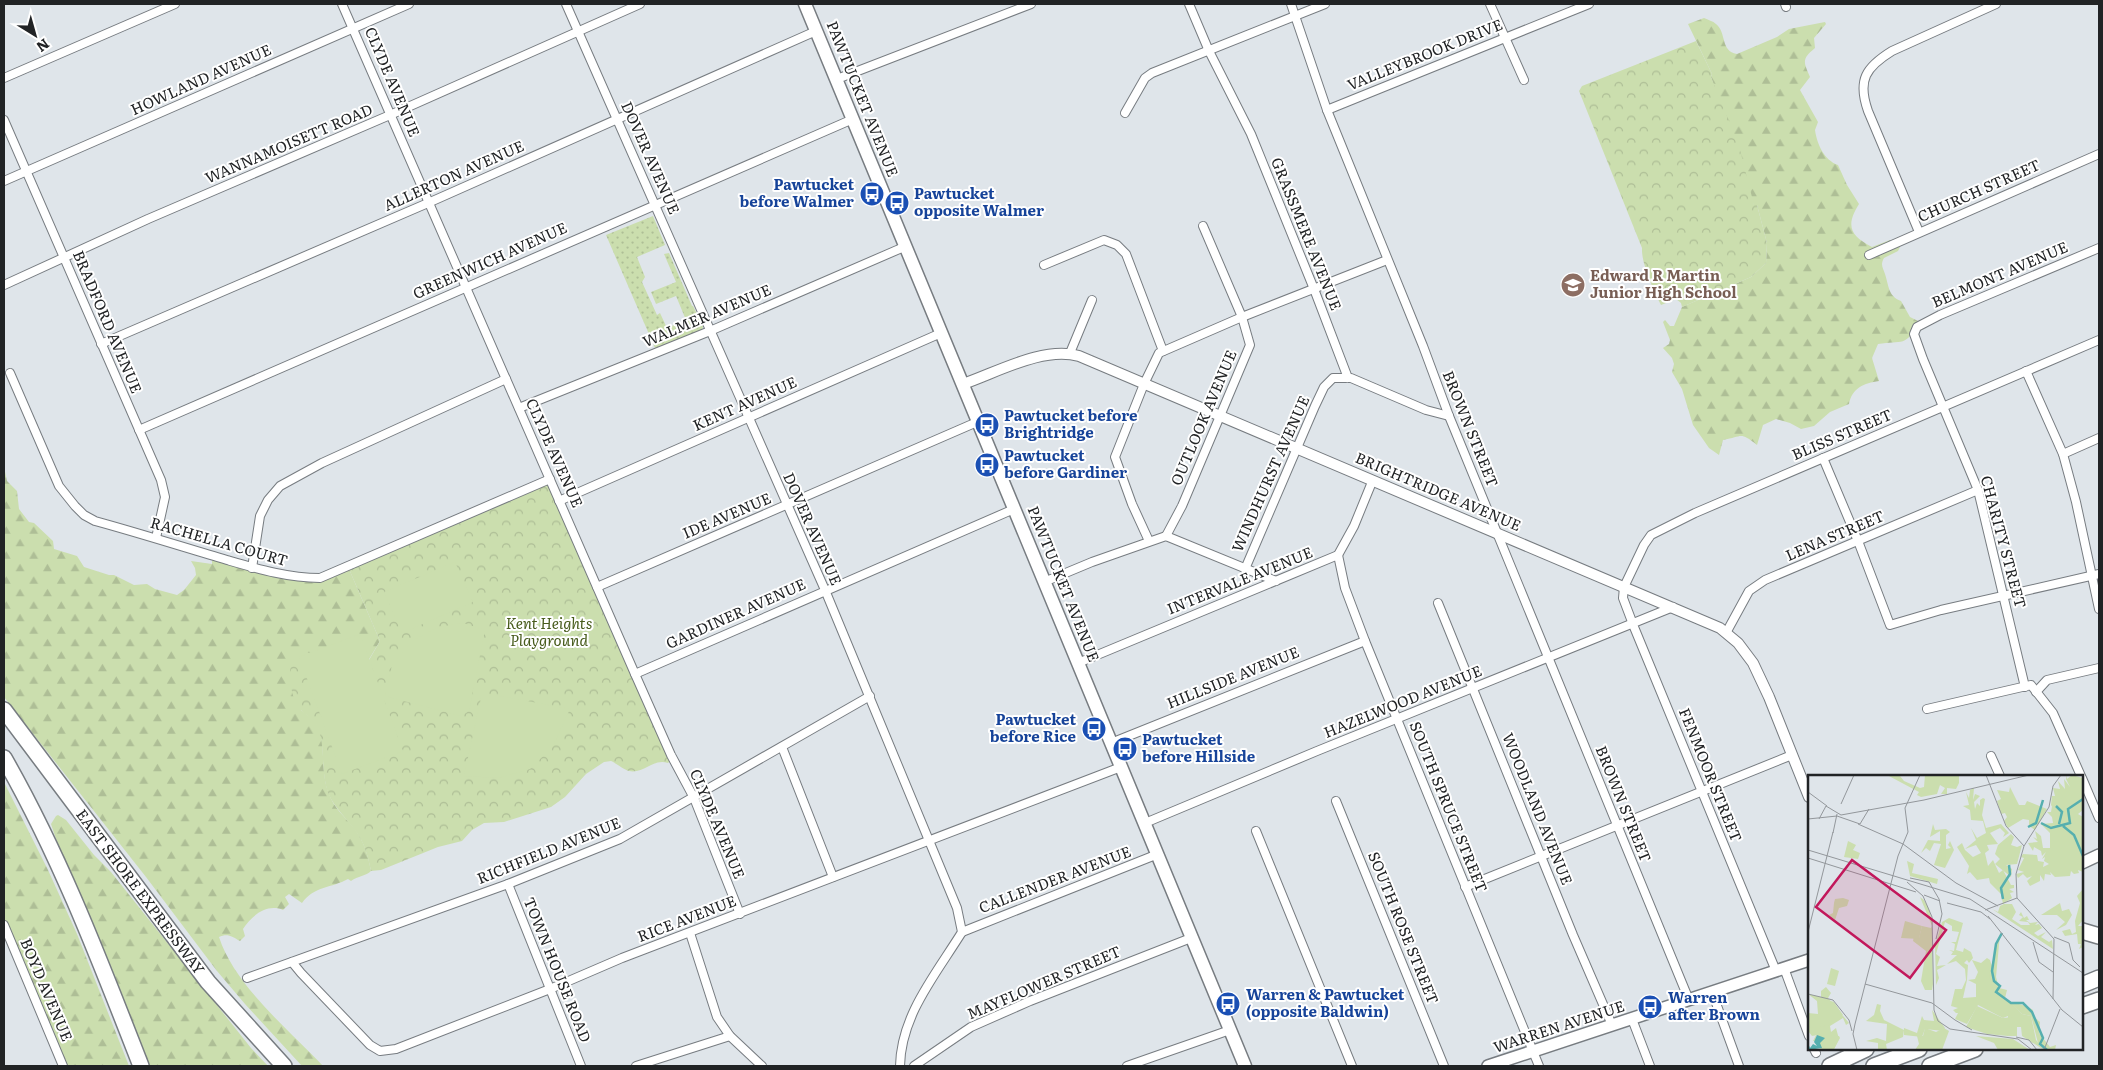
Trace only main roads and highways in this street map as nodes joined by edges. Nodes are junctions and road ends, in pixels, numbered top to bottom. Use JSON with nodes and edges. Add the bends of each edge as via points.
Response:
{"nodes":[{"id":1,"x":805,"y":4,"type":"edge"},
{"id":2,"x":4,"y":710,"type":"edge"},
{"id":3,"x":4,"y":758,"type":"edge"},
{"id":4,"x":2099,"y":855,"type":"edge"},
{"id":5,"x":2083,"y":863,"type":"edge"},
{"id":6,"x":2083,"y":930,"type":"edge"},
{"id":7,"x":2099,"y":936,"type":"edge"},
{"id":8,"x":1808,"y":960,"type":"edge"},
{"id":9,"x":2099,"y":978,"type":"edge"},
{"id":10,"x":2083,"y":985,"type":"edge"},
{"id":11,"x":1864,"y":1050,"type":"edge"},
{"id":12,"x":1916,"y":1050,"type":"edge"},
{"id":13,"x":1972,"y":1050,"type":"edge"},
{"id":14,"x":141,"y":1066,"type":"edge"},
{"id":15,"x":284,"y":1066,"type":"edge"},
{"id":16,"x":1245,"y":1066,"type":"edge"},
{"id":17,"x":1488,"y":1066,"type":"edge"},
{"id":18,"x":1830,"y":1066,"type":"edge"},
{"id":19,"x":1874,"y":1066,"type":"edge"},
{"id":20,"x":1930,"y":1066,"type":"edge"}],
"edges":[{"from":1,"to":16,"type":"main road","name":"PAWTUCKET AVENUE"},
{"from":2,"to":15,"type":"highway","name":"EAST SHORE EXPRESSWAY","via":[[203,976]]},
{"from":3,"to":14,"type":"highway","via":[[71,891]]},
{"from":4,"to":5,"type":"main road"},
{"from":6,"to":7,"type":"highway"},
{"from":8,"to":17,"type":"main road","name":"WARREN AVENUE"},
{"from":9,"to":10,"type":"highway"},
{"from":11,"to":18,"type":"highway"},
{"from":12,"to":19,"type":"highway"},
{"from":13,"to":20,"type":"highway"}]}
